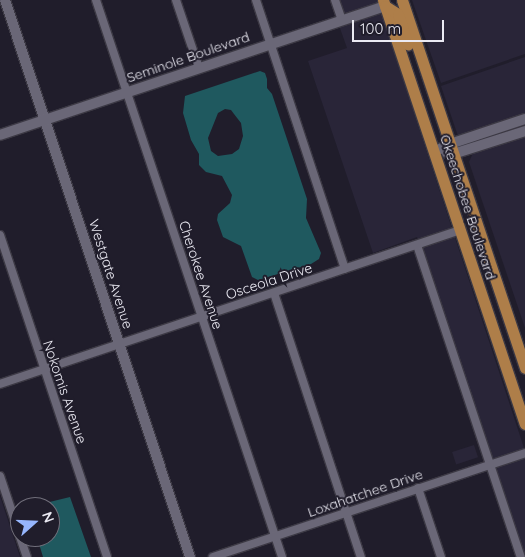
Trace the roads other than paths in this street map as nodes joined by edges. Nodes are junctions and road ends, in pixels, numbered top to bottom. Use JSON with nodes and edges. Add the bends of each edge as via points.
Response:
{"nodes":[{"id":1,"x":5,"y":0,"type":"edge"},
{"id":2,"x":96,"y":0,"type":"edge"},
{"id":3,"x":176,"y":0,"type":"edge"},
{"id":4,"x":256,"y":0,"type":"edge"},
{"id":5,"x":335,"y":0,"type":"edge"},
{"id":6,"x":402,"y":0,"type":"edge"},
{"id":7,"x":384,"y":3,"type":"edge"},
{"id":8,"x":342,"y":20,"type":"junction"},
{"id":9,"x":270,"y":44,"type":"junction"},
{"id":10,"x":199,"y":68,"type":"junction"},
{"id":11,"x":429,"y":82,"type":"junction"},
{"id":12,"x":127,"y":92,"type":"junction"},
{"id":13,"x":525,"y":119,"type":"edge"},
{"id":14,"x":45,"y":120,"type":"junction"},
{"id":15,"x":525,"y":123,"type":"edge"},
{"id":16,"x":523,"y":132,"type":"edge"},
{"id":17,"x":0,"y":135,"type":"edge"},
{"id":18,"x":451,"y":149,"type":"junction"},
{"id":19,"x":434,"y":152,"type":"junction"},
{"id":20,"x":460,"y":230,"type":"junction"},
{"id":21,"x":0,"y":234,"type":"edge"},
{"id":22,"x":417,"y":245,"type":"junction"},
{"id":23,"x":345,"y":269,"type":"junction"},
{"id":24,"x":274,"y":293,"type":"junction"},
{"id":25,"x":202,"y":317,"type":"junction"},
{"id":26,"x":120,"y":344,"type":"junction"},
{"id":27,"x":525,"y":368,"type":"edge"},
{"id":28,"x":44,"y":370,"type":"junction"},
{"id":29,"x":0,"y":384,"type":"edge"},
{"id":30,"x":525,"y":424,"type":"edge"},
{"id":31,"x":525,"y":453,"type":"edge"},
{"id":32,"x":490,"y":464,"type":"junction"},
{"id":33,"x":0,"y":476,"type":"edge"},
{"id":34,"x":418,"y":488,"type":"junction"},
{"id":35,"x":10,"y":506,"type":"edge"},
{"id":36,"x":347,"y":512,"type":"junction"},
{"id":37,"x":275,"y":536,"type":"junction"},
{"id":38,"x":107,"y":557,"type":"edge"},
{"id":39,"x":190,"y":557,"type":"edge"},
{"id":40,"x":213,"y":557,"type":"edge"},
{"id":41,"x":282,"y":557,"type":"edge"},
{"id":42,"x":362,"y":557,"type":"edge"},
{"id":43,"x":441,"y":557,"type":"edge"},
{"id":44,"x":521,"y":557,"type":"edge"}],
"edges":[{"from":1,"to":14,"type":"street","name":"Westgate Avenue"},
{"from":2,"to":12,"type":"street","name":"Cherokee Avenue"},
{"from":3,"to":10,"type":"street"},
{"from":4,"to":9,"type":"street"},
{"from":5,"to":8,"type":"street"},
{"from":6,"to":11,"type":"main road","name":"Okeechobee Boulevard"},
{"from":7,"to":8,"type":"street","name":"Seminole Boulevard"},
{"from":7,"to":11,"type":"main road","via":[[398,14],[412,56]]},
{"from":7,"to":19,"type":"main road","name":"Okeechobee Boulevard"},
{"from":8,"to":9,"type":"street","name":"Seminole Boulevard"},
{"from":9,"to":10,"type":"street","name":"Seminole Boulevard"},
{"from":9,"to":23,"type":"street"},
{"from":10,"to":12,"type":"street","name":"Seminole Boulevard"},
{"from":11,"to":18,"type":"main road","name":"Okeechobee Boulevard"},
{"from":12,"to":14,"type":"street","name":"Seminole Boulevard"},
{"from":12,"to":25,"type":"street","name":"Cherokee Avenue"},
{"from":13,"to":18,"type":"street"},
{"from":14,"to":17,"type":"street","name":"Seminole Boulevard"},
{"from":14,"to":26,"type":"street","name":"Westgate Avenue"},
{"from":15,"to":16,"type":"street"},
{"from":16,"to":18,"type":"street"},
{"from":18,"to":19,"type":"street"},
{"from":18,"to":27,"type":"main road","name":"Okeechobee Boulevard"},
{"from":19,"to":20,"type":"main road","name":"Okeechobee Boulevard"},
{"from":20,"to":22,"type":"street","name":"Osceola Drive"},
{"from":20,"to":30,"type":"main road","name":"Okeechobee Boulevard"},
{"from":21,"to":28,"type":"street","name":"Nokomis Avenue"},
{"from":22,"to":23,"type":"street","name":"Osceola Drive"},
{"from":22,"to":32,"type":"street"},
{"from":23,"to":24,"type":"street","name":"Osceola Drive"},
{"from":24,"to":25,"type":"street","name":"Osceola Drive"},
{"from":24,"to":36,"type":"street"},
{"from":25,"to":26,"type":"street","name":"Osceola Drive"},
{"from":25,"to":37,"type":"street","name":"Cherokee Avenue"},
{"from":26,"to":28,"type":"street","name":"Osceola Drive"},
{"from":26,"to":39,"type":"street","name":"Westgate Avenue"},
{"from":28,"to":29,"type":"street","name":"Osceola Drive"},
{"from":28,"to":38,"type":"street","name":"Nokomis Avenue"},
{"from":31,"to":32,"type":"street","name":"Loxahatchee Drive"},
{"from":32,"to":34,"type":"street","name":"Loxahatchee Drive"},
{"from":32,"to":44,"type":"street"},
{"from":33,"to":35,"type":"street"},
{"from":34,"to":36,"type":"street","name":"Loxahatchee Drive"},
{"from":34,"to":43,"type":"street"},
{"from":36,"to":37,"type":"street","name":"Loxahatchee Drive"},
{"from":36,"to":42,"type":"street"},
{"from":37,"to":40,"type":"street","name":"Loxahatchee Drive"},
{"from":37,"to":41,"type":"street","name":"Cherokee Avenue"}]}
